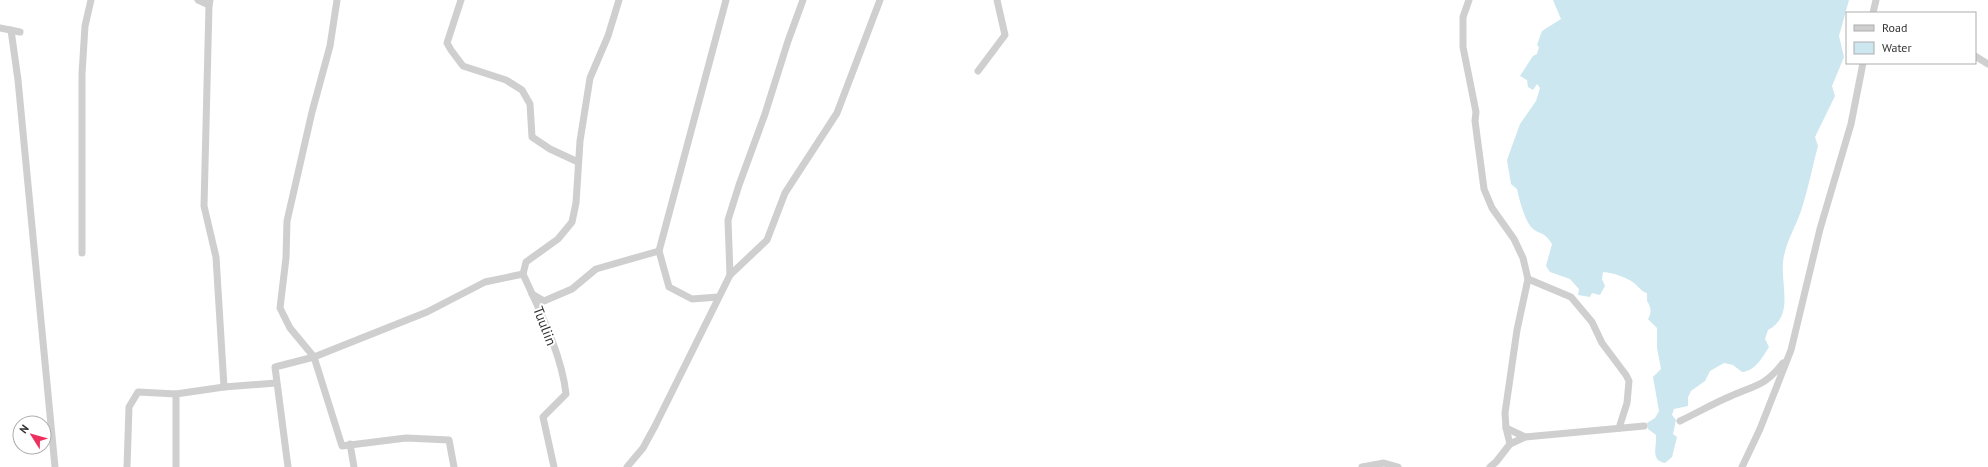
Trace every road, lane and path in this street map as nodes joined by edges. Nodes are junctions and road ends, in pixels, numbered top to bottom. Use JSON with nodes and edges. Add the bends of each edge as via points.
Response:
{"nodes":[{"id":1,"x":90,"y":0,"type":"edge"},
{"id":2,"x":198,"y":0,"type":"edge"},
{"id":3,"x":337,"y":0,"type":"edge"},
{"id":4,"x":461,"y":0,"type":"edge"},
{"id":5,"x":619,"y":0,"type":"edge"},
{"id":6,"x":726,"y":0,"type":"edge"},
{"id":7,"x":803,"y":0,"type":"edge"},
{"id":8,"x":880,"y":0,"type":"edge"},
{"id":9,"x":997,"y":0,"type":"edge"},
{"id":10,"x":1469,"y":0,"type":"edge"},
{"id":11,"x":1876,"y":0,"type":"edge"},
{"id":12,"x":209,"y":3,"type":"edge"},
{"id":13,"x":1873,"y":12,"type":"edge"},
{"id":14,"x":0,"y":28,"type":"edge"},
{"id":15,"x":10,"y":30,"type":"junction"},
{"id":16,"x":20,"y":32,"type":"dead end"},
{"id":17,"x":1976,"y":57,"type":"edge"},
{"id":18,"x":1863,"y":64,"type":"edge"},
{"id":19,"x":1988,"y":64,"type":"edge"},
{"id":20,"x":978,"y":71,"type":"dead end"},
{"id":21,"x":578,"y":162,"type":"junction"},
{"id":22,"x":660,"y":251,"type":"junction"},
{"id":23,"x":82,"y":253,"type":"dead end"},
{"id":24,"x":523,"y":274,"type":"junction"},
{"id":25,"x":730,"y":275,"type":"junction"},
{"id":26,"x":1528,"y":279,"type":"junction"},
{"id":27,"x":532,"y":294,"type":"junction"},
{"id":28,"x":718,"y":296,"type":"junction"},
{"id":29,"x":1788,"y":356,"type":"junction"},
{"id":30,"x":314,"y":357,"type":"junction"},
{"id":31,"x":276,"y":383,"type":"junction"},
{"id":32,"x":224,"y":387,"type":"junction"},
{"id":33,"x":176,"y":394,"type":"junction"},
{"id":34,"x":1680,"y":421,"type":"dead end"},
{"id":35,"x":1644,"y":426,"type":"dead end"},
{"id":36,"x":1506,"y":428,"type":"junction"},
{"id":37,"x":1619,"y":428,"type":"junction"},
{"id":38,"x":1525,"y":437,"type":"junction"},
{"id":39,"x":350,"y":444,"type":"junction"},
{"id":40,"x":1510,"y":444,"type":"junction"},
{"id":41,"x":1496,"y":465,"type":"edge"},
{"id":42,"x":55,"y":467,"type":"edge"},
{"id":43,"x":127,"y":467,"type":"edge"},
{"id":44,"x":176,"y":467,"type":"edge"},
{"id":45,"x":288,"y":467,"type":"edge"},
{"id":46,"x":354,"y":467,"type":"edge"},
{"id":47,"x":454,"y":467,"type":"edge"},
{"id":48,"x":554,"y":467,"type":"edge"},
{"id":49,"x":627,"y":467,"type":"edge"},
{"id":50,"x":1362,"y":467,"type":"edge"},
{"id":51,"x":1398,"y":467,"type":"edge"},
{"id":52,"x":1490,"y":467,"type":"edge"},
{"id":53,"x":1742,"y":467,"type":"edge"}],
"edges":[{"from":1,"to":23,"type":"street","via":[[82,74]]},
{"from":2,"to":12,"type":"street"},
{"from":3,"to":30,"type":"street","via":[[330,46],[287,221],[280,308],[290,328]]},
{"from":4,"to":21,"type":"street","via":[[447,43],[451,50],[463,66],[506,80],[522,90],[530,104],[532,137]]},
{"from":5,"to":21,"type":"street","via":[[608,36],[590,78]]},
{"from":6,"to":22,"type":"street"},
{"from":7,"to":25,"type":"street","via":[[728,220]]},
{"from":8,"to":25,"type":"street","via":[[837,113],[785,193],[768,240]]},
{"from":9,"to":20,"type":"street","via":[[1005,35]]},
{"from":10,"to":26,"type":"street","via":[[1463,17],[1463,47],[1476,112],[1475,122],[1484,189],[1492,208],[1514,239],[1523,258]]},
{"from":11,"to":13,"type":"street"},
{"from":12,"to":32,"type":"street","via":[[204,206],[216,257]]},
{"from":14,"to":15,"type":"street"},
{"from":15,"to":16,"type":"street"},
{"from":15,"to":42,"type":"street","via":[[23,128]]},
{"from":17,"to":19,"type":"street"},
{"from":18,"to":29,"type":"street","via":[[1851,124],[1820,229]]},
{"from":21,"to":24,"type":"street","via":[[576,203],[572,222],[558,239],[526,262]]},
{"from":22,"to":27,"type":"street","via":[[596,269],[572,289],[544,301]]},
{"from":22,"to":28,"type":"street","via":[[669,287],[692,299]]},
{"from":24,"to":27,"type":"street","name":"Tuuliin"},
{"from":24,"to":30,"type":"street","via":[[485,282],[427,312]]},
{"from":25,"to":28,"type":"street"},
{"from":26,"to":36,"type":"street","via":[[1517,330],[1505,413]]},
{"from":26,"to":37,"type":"street","via":[[1571,297],[1588,316],[1602,343],[1626,374],[1629,381],[1627,404]]},
{"from":27,"to":48,"type":"street","name":"Tuuliin","via":[[564,379],[566,394],[543,417]]},
{"from":28,"to":49,"type":"street","via":[[655,426],[643,448]]},
{"from":29,"to":34,"type":"street","via":[[1774,374],[1757,387],[1732,395]]},
{"from":29,"to":53,"type":"street","via":[[1760,429]]},
{"from":30,"to":31,"type":"street","via":[[275,366]]},
{"from":30,"to":39,"type":"street","via":[[342,446]]},
{"from":31,"to":32,"type":"street"},
{"from":31,"to":45,"type":"street"},
{"from":32,"to":33,"type":"street"},
{"from":33,"to":43,"type":"street","via":[[138,392],[129,407]]},
{"from":33,"to":44,"type":"street"},
{"from":35,"to":37,"type":"street"},
{"from":36,"to":38,"type":"street"},
{"from":36,"to":40,"type":"street"},
{"from":37,"to":38,"type":"street"},
{"from":38,"to":40,"type":"street"},
{"from":39,"to":46,"type":"street"},
{"from":39,"to":47,"type":"street","via":[[406,438],[449,440]]},
{"from":40,"to":41,"type":"street"},
{"from":41,"to":52,"type":"street"},
{"from":50,"to":51,"type":"street","via":[[1384,463]]}]}
